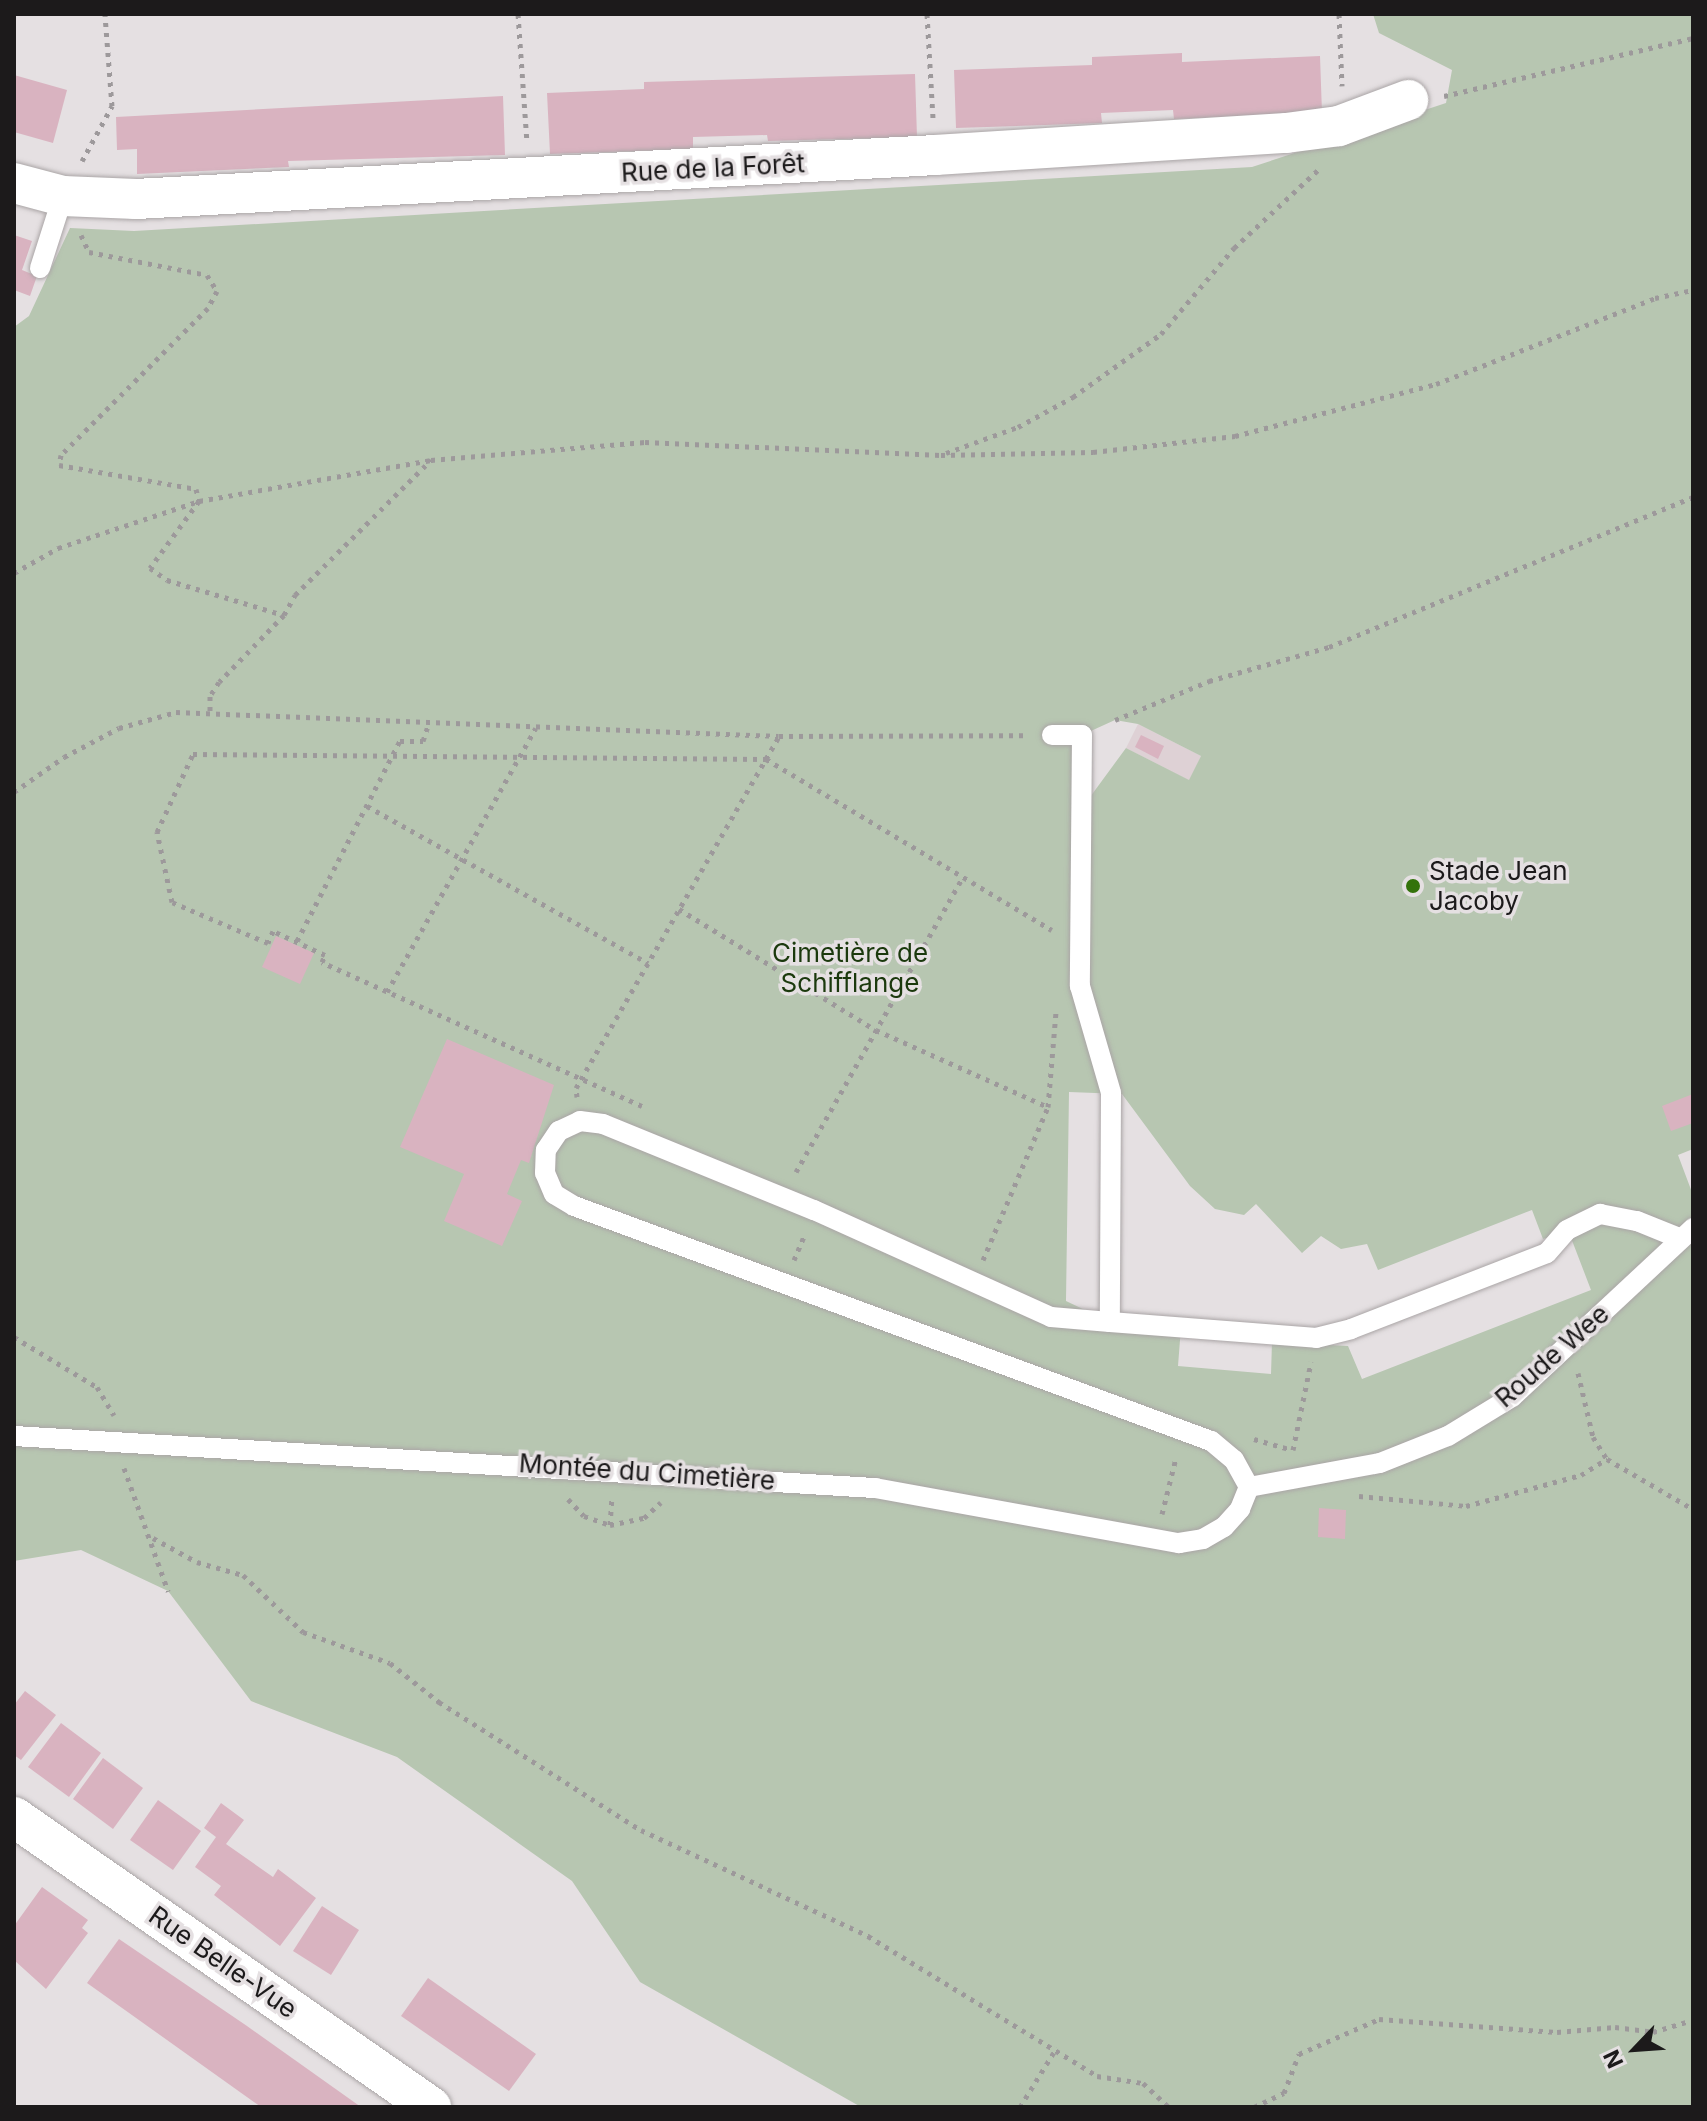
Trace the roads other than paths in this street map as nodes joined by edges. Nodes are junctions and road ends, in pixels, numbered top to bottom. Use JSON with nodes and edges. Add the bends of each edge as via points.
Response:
{"nodes":[{"id":1,"x":1408,"y":100,"type":"road end"},
{"id":2,"x":14,"y":183,"type":"edge"},
{"id":3,"x":63,"y":196,"type":"junction"},
{"id":4,"x":40,"y":268,"type":"dead end"},
{"id":5,"x":1052,"y":735,"type":"road end"},
{"id":6,"x":1686,"y":1233,"type":"edge"},
{"id":7,"x":1110,"y":1322,"type":"junction"},
{"id":8,"x":14,"y":1436,"type":"edge"},
{"id":9,"x":1249,"y":1487,"type":"junction"},
{"id":10,"x":14,"y":1817,"type":"edge"},
{"id":11,"x":431,"y":2107,"type":"edge"}],
"edges":[{"from":1,"to":3,"type":"street","name":"Rue de la Forêt","via":[[1339,126],[935,155],[136,199]]},
{"from":2,"to":3,"type":"street","name":"Rue de la Forêt"},
{"from":3,"to":4,"type":"lane"},
{"from":5,"to":7,"type":"lane","via":[[1082,735],[1080,986],[1111,1093]]},
{"from":6,"to":7,"type":"lane","via":[[1600,1214],[1567,1230],[1547,1253],[1316,1338]]},
{"from":6,"to":9,"type":"lane","name":"Roude Wee","via":[[1512,1397],[1448,1436],[1380,1463]]},
{"from":7,"to":9,"type":"lane","via":[[1051,1317],[814,1210],[603,1124],[580,1121],[559,1131],[546,1150],[545,1173],[554,1194],[587,1211],[1211,1441],[1234,1460]]},
{"from":8,"to":9,"type":"lane","name":"Montée du Cimetière","via":[[875,1488],[1179,1543],[1203,1539],[1224,1527],[1240,1509]]},
{"from":10,"to":11,"type":"street","name":"Rue Belle-Vue"}]}
